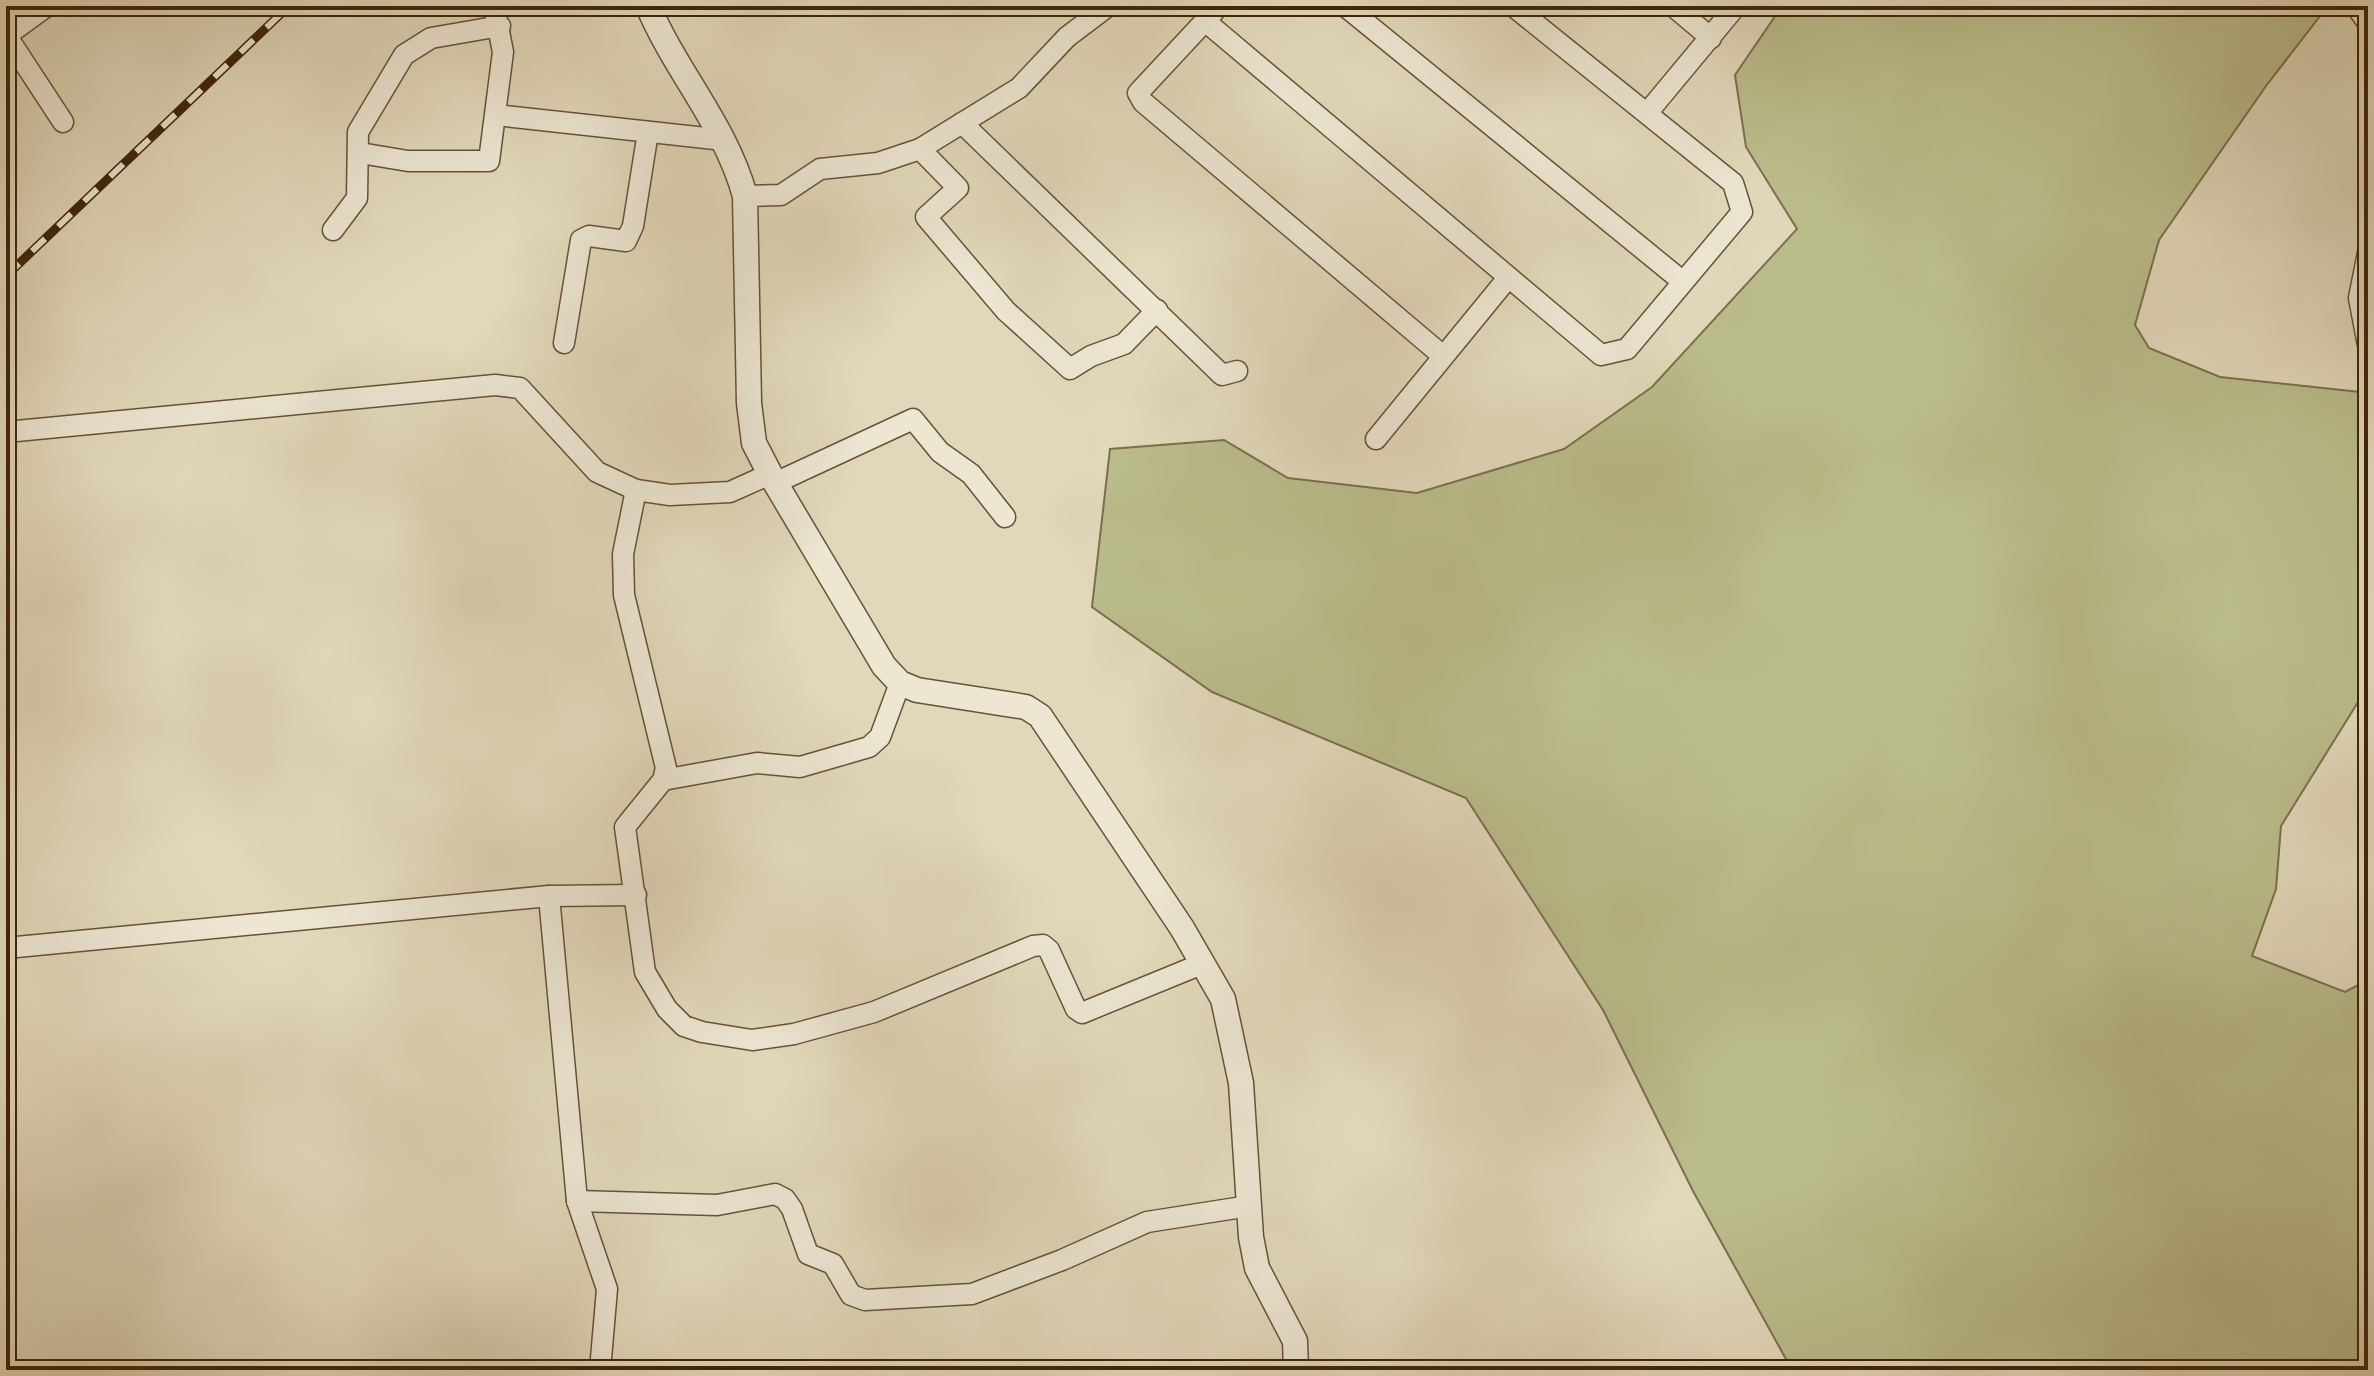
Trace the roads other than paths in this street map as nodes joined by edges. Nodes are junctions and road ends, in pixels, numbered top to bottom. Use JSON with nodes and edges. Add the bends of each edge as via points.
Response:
{"nodes":[{"id":1,"x":47,"y":6,"type":"edge"},
{"id":2,"x":648,"y":6,"type":"edge"},
{"id":3,"x":1108,"y":6,"type":"edge"},
{"id":4,"x":1345,"y":6,"type":"edge"},
{"id":5,"x":1513,"y":6,"type":"edge"},
{"id":6,"x":1673,"y":6,"type":"edge"},
{"id":7,"x":1736,"y":6,"type":"edge"},
{"id":8,"x":2356,"y":6,"type":"edge"},
{"id":9,"x":1212,"y":13,"type":"edge"},
{"id":10,"x":497,"y":16,"type":"edge"},
{"id":11,"x":2368,"y":23,"type":"edge"},
{"id":12,"x":6,"y":36,"type":"edge"},
{"id":13,"x":1711,"y":38,"type":"junction"},
{"id":14,"x":1648,"y":112,"type":"junction"},
{"id":15,"x":496,"y":115,"type":"junction"},
{"id":16,"x":63,"y":122,"type":"dead end"},
{"id":17,"x":962,"y":123,"type":"junction"},
{"id":18,"x":648,"y":132,"type":"junction"},
{"id":19,"x":724,"y":140,"type":"junction"},
{"id":20,"x":920,"y":149,"type":"junction"},
{"id":21,"x":360,"y":153,"type":"junction"},
{"id":22,"x":745,"y":196,"type":"junction"},
{"id":23,"x":333,"y":230,"type":"dead end"},
{"id":24,"x":2368,"y":253,"type":"edge"},
{"id":25,"x":1507,"y":279,"type":"junction"},
{"id":26,"x":1682,"y":281,"type":"junction"},
{"id":27,"x":1157,"y":310,"type":"junction"},
{"id":28,"x":564,"y":343,"type":"dead end"},
{"id":29,"x":2368,"y":345,"type":"edge"},
{"id":30,"x":1443,"y":356,"type":"junction"},
{"id":31,"x":1237,"y":371,"type":"dead end"},
{"id":32,"x":6,"y":432,"type":"edge"},
{"id":33,"x":1376,"y":439,"type":"dead end"},
{"id":34,"x":772,"y":478,"type":"junction"},
{"id":35,"x":636,"y":490,"type":"junction"},
{"id":36,"x":1005,"y":517,"type":"dead end"},
{"id":37,"x":900,"y":683,"type":"junction"},
{"id":38,"x":663,"y":780,"type":"junction"},
{"id":39,"x":636,"y":895,"type":"junction"},
{"id":40,"x":549,"y":896,"type":"junction"},
{"id":41,"x":6,"y":948,"type":"edge"},
{"id":42,"x":1204,"y":963,"type":"junction"},
{"id":43,"x":577,"y":1201,"type":"junction"},
{"id":44,"x":1249,"y":1206,"type":"junction"},
{"id":45,"x":1303,"y":1368,"type":"edge"},
{"id":46,"x":600,"y":1370,"type":"edge"}],
"edges":[{"from":1,"to":12,"type":"street"},
{"from":2,"to":19,"type":"street","via":[[663,41]]},
{"from":3,"to":17,"type":"street","via":[[1067,37],[1019,88]]},
{"from":4,"to":26,"type":"street"},
{"from":5,"to":14,"type":"street"},
{"from":6,"to":13,"type":"street"},
{"from":7,"to":13,"type":"street"},
{"from":8,"to":11,"type":"street"},
{"from":9,"to":25,"type":"street"},
{"from":9,"to":30,"type":"street","via":[[1138,93],[1143,102]]},
{"from":10,"to":15,"type":"street","via":[[503,52]]},
{"from":10,"to":21,"type":"street","via":[[431,38],[404,55],[358,132]]},
{"from":12,"to":16,"type":"street"},
{"from":13,"to":14,"type":"street"},
{"from":14,"to":26,"type":"street","via":[[1733,183],[1742,212]]},
{"from":15,"to":18,"type":"street"},
{"from":15,"to":21,"type":"street","via":[[489,161],[408,161]]},
{"from":17,"to":20,"type":"street"},
{"from":17,"to":27,"type":"street"},
{"from":18,"to":19,"type":"street"},
{"from":18,"to":28,"type":"street","via":[[626,241],[589,236],[581,240]]},
{"from":19,"to":22,"type":"street"},
{"from":20,"to":22,"type":"street","via":[[878,163],[820,169],[781,195]]},
{"from":20,"to":27,"type":"street","via":[[958,188],[926,217],[1006,311],[1070,369],[1124,344]]},
{"from":21,"to":23,"type":"street","via":[[357,198]]},
{"from":22,"to":34,"type":"street","via":[[749,403],[754,443]]},
{"from":24,"to":29,"type":"street","via":[[2359,298]]},
{"from":25,"to":26,"type":"street","via":[[1601,355],[1627,349]]},
{"from":25,"to":30,"type":"street"},
{"from":27,"to":31,"type":"street","via":[[1222,375]]},
{"from":30,"to":33,"type":"street"},
{"from":32,"to":35,"type":"street","via":[[495,385],[520,388],[597,472]]},
{"from":34,"to":35,"type":"street","via":[[730,492],[670,495]]},
{"from":34,"to":36,"type":"street","via":[[913,419],[940,452],[971,474]]},
{"from":34,"to":37,"type":"street","via":[[884,666]]},
{"from":35,"to":38,"type":"street","via":[[623,554],[624,595],[666,768]]},
{"from":37,"to":38,"type":"street","via":[[880,737],[869,747],[800,767],[757,763]]},
{"from":37,"to":42,"type":"street","via":[[1011,704],[1040,716]]},
{"from":38,"to":39,"type":"street","via":[[625,827]]},
{"from":39,"to":40,"type":"street"},
{"from":39,"to":42,"type":"street","via":[[645,972],[667,1009],[684,1026],[752,1040],[874,1012],[1033,946],[1049,950],[1082,1013]]},
{"from":40,"to":41,"type":"street"},
{"from":40,"to":43,"type":"street"},
{"from":42,"to":44,"type":"street","via":[[1232,1031]]},
{"from":43,"to":44,"type":"street","via":[[717,1205],[775,1194],[792,1209],[808,1254],[833,1264],[851,1295],[865,1300],[972,1294],[1147,1222]]},
{"from":43,"to":46,"type":"street","via":[[607,1289]]},
{"from":44,"to":45,"type":"street","via":[[1257,1268],[1295,1341]]}]}
